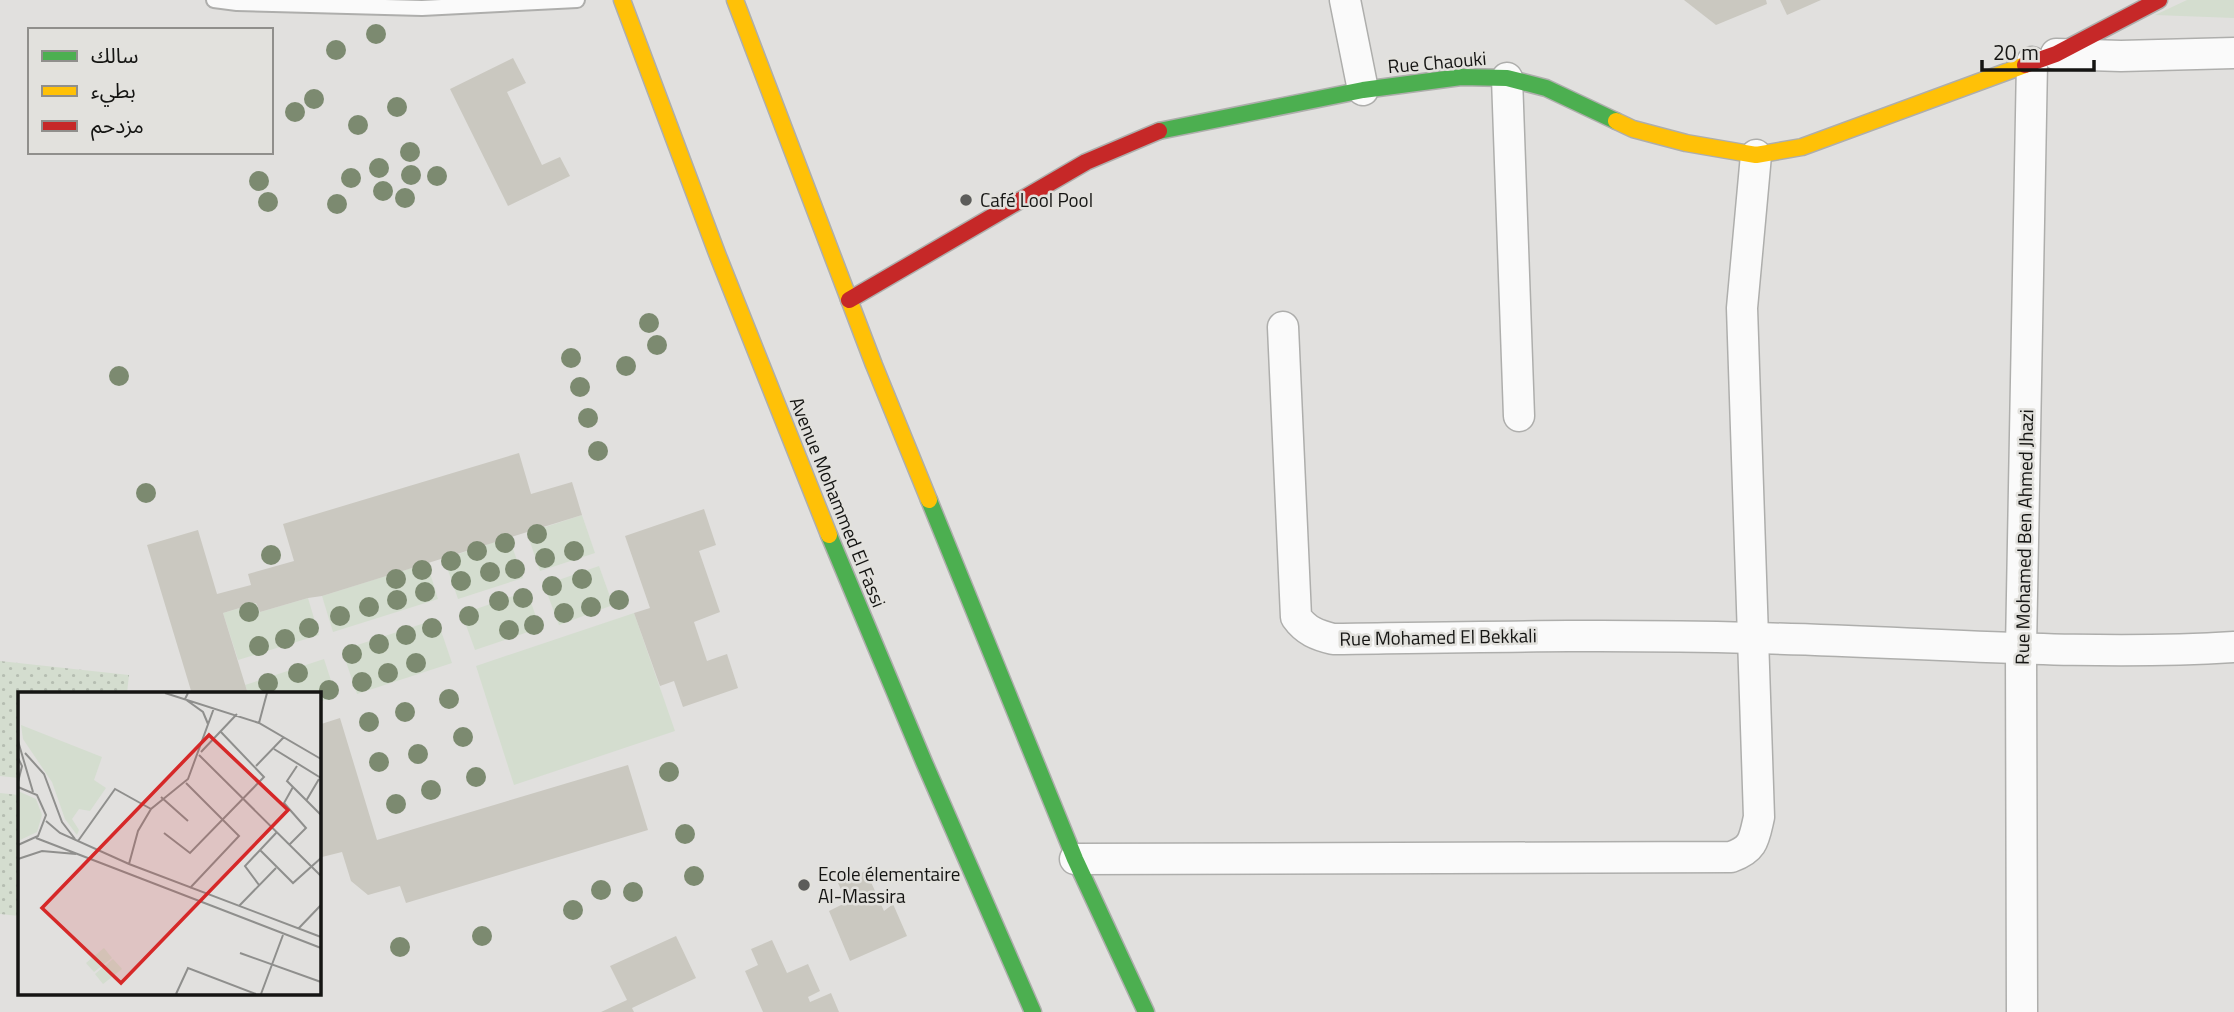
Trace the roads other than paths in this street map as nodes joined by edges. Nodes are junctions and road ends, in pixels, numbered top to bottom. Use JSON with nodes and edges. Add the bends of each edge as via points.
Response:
{"nodes":[{"id":1,"x":214,"y":0,"type":"edge"},
{"id":2,"x":577,"y":0,"type":"edge"},
{"id":3,"x":622,"y":0,"type":"edge"},
{"id":4,"x":735,"y":0,"type":"edge"},
{"id":5,"x":1345,"y":0,"type":"edge"},
{"id":6,"x":2159,"y":0,"type":"edge"},
{"id":7,"x":2234,"y":53,"type":"edge"},
{"id":8,"x":2044,"y":58,"type":"junction"},
{"id":9,"x":1507,"y":78,"type":"junction"},
{"id":10,"x":1363,"y":90,"type":"junction"},
{"id":11,"x":1756,"y":155,"type":"junction"},
{"id":12,"x":849,"y":300,"type":"junction"},
{"id":13,"x":1283,"y":327,"type":"dead end"},
{"id":14,"x":1519,"y":416,"type":"dead end"},
{"id":15,"x":1752,"y":638,"type":"junction"},
{"id":16,"x":2234,"y":647,"type":"edge"},
{"id":17,"x":2021,"y":648,"type":"junction"},
{"id":18,"x":1075,"y":859,"type":"junction"},
{"id":19,"x":1033,"y":1012,"type":"edge"},
{"id":20,"x":1146,"y":1012,"type":"edge"},
{"id":21,"x":2022,"y":1012,"type":"edge"}],
"edges":[{"from":1,"to":2,"type":"lane","via":[[422,8]]},
{"from":3,"to":19,"type":"main road","name":"Avenue Mohammed El Fassi","via":[[700,213],[858,608]]},
{"from":4,"to":12,"type":"main road"},
{"from":5,"to":10,"type":"street"},
{"from":6,"to":8,"type":"main road","name":"Rue Chaouki"},
{"from":7,"to":8,"type":"street"},
{"from":8,"to":11,"type":"main road","name":"Rue Chaouki","via":[[1802,147]]},
{"from":8,"to":17,"type":"street","name":"Rue Mohamed Ben Ahmed Jhazi"},
{"from":9,"to":10,"type":"main road","name":"Rue Chaouki","via":[[1461,77]]},
{"from":9,"to":11,"type":"main road","name":"Rue Chaouki","via":[[1546,88],[1633,129]]},
{"from":9,"to":14,"type":"street"},
{"from":10,"to":12,"type":"main road","name":"Rue Chaouki","via":[[1161,130],[1133,140],[1086,162]]},
{"from":11,"to":15,"type":"street","via":[[1742,308]]},
{"from":12,"to":18,"type":"main road"},
{"from":13,"to":15,"type":"street","name":"Rue Mohamed El Bekkali","via":[[1296,617],[1304,628],[1333,639]]},
{"from":15,"to":17,"type":"street","name":"Rue Mohamed El Bekkali"},
{"from":15,"to":18,"type":"street","via":[[1759,817],[1753,841],[1745,852],[1731,857]]},
{"from":16,"to":17,"type":"street","name":"Rue Mohamed El Bekkali"},
{"from":17,"to":21,"type":"street","name":"Rue Mohamed Ben Ahmed Jhazi"},
{"from":18,"to":20,"type":"main road"}]}
